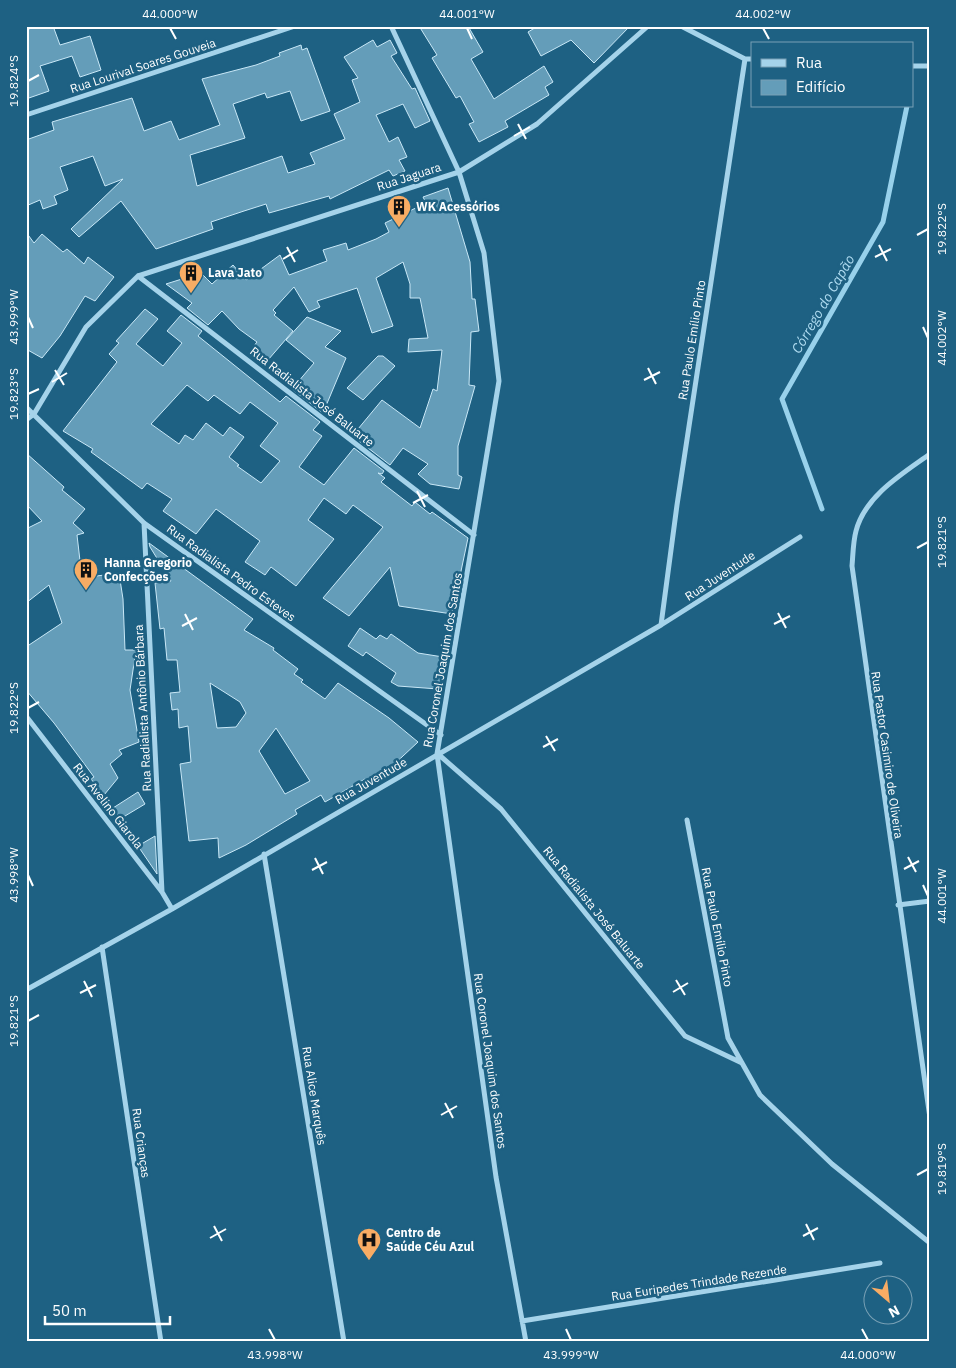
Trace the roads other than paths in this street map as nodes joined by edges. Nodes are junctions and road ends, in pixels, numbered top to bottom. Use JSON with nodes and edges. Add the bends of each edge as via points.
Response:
{"nodes":[{"id":1,"x":295,"y":26,"type":"edge"},
{"id":2,"x":391,"y":26,"type":"edge"},
{"id":3,"x":648,"y":26,"type":"edge"},
{"id":4,"x":682,"y":26,"type":"edge"},
{"id":5,"x":744,"y":59,"type":"junction"},
{"id":6,"x":751,"y":59,"type":"edge"},
{"id":7,"x":914,"y":66,"type":"edge"},
{"id":8,"x":930,"y":66,"type":"edge"},
{"id":9,"x":26,"y":115,"type":"edge"},
{"id":10,"x":458,"y":172,"type":"junction"},
{"id":11,"x":138,"y":276,"type":"junction"},
{"id":12,"x":26,"y":407,"type":"edge"},
{"id":13,"x":34,"y":414,"type":"junction"},
{"id":14,"x":26,"y":420,"type":"edge"},
{"id":15,"x":930,"y":454,"type":"edge"},
{"id":16,"x":144,"y":523,"type":"junction"},
{"id":17,"x":474,"y":535,"type":"junction"},
{"id":18,"x":800,"y":537,"type":"dead end"},
{"id":19,"x":662,"y":625,"type":"junction"},
{"id":20,"x":26,"y":716,"type":"edge"},
{"id":21,"x":441,"y":736,"type":"junction"},
{"id":22,"x":437,"y":754,"type":"junction"},
{"id":23,"x":687,"y":820,"type":"dead end"},
{"id":24,"x":264,"y":854,"type":"junction"},
{"id":25,"x":162,"y":892,"type":"junction"},
{"id":26,"x":930,"y":901,"type":"edge"},
{"id":27,"x":898,"y":905,"type":"junction"},
{"id":28,"x":172,"y":909,"type":"junction"},
{"id":29,"x":102,"y":946,"type":"junction"},
{"id":30,"x":26,"y":990,"type":"edge"},
{"id":31,"x":742,"y":1064,"type":"junction"},
{"id":32,"x":930,"y":1118,"type":"edge"},
{"id":33,"x":930,"y":1243,"type":"edge"},
{"id":34,"x":880,"y":1263,"type":"dead end"},
{"id":35,"x":522,"y":1321,"type":"junction"},
{"id":36,"x":161,"y":1342,"type":"edge"},
{"id":37,"x":344,"y":1342,"type":"edge"},
{"id":38,"x":526,"y":1342,"type":"edge"}],
"edges":[{"from":1,"to":9,"type":"street","name":"Rua Lourival Soares Gouveia"},
{"from":2,"to":10,"type":"street","name":"Rua Coronel Joaquim dos Santos"},
{"from":3,"to":10,"type":"street","name":"Rua Jaguara","via":[[537,124]]},
{"from":4,"to":5,"type":"street"},
{"from":5,"to":6,"type":"street"},
{"from":5,"to":19,"type":"street","name":"Rua Paulo Emílio Pinto"},
{"from":7,"to":8,"type":"street"},
{"from":10,"to":11,"type":"street","name":"Rua Jaguara"},
{"from":10,"to":17,"type":"street","name":"Rua Coronel Joaquim dos Santos","via":[[484,253],[499,382]]},
{"from":11,"to":13,"type":"street","via":[[86,327]]},
{"from":11,"to":17,"type":"street","name":"Rua Radialista José Baluarte"},
{"from":12,"to":13,"type":"street","name":"Rua Radialista Pedro Esteves"},
{"from":13,"to":14,"type":"street"},
{"from":13,"to":16,"type":"street","name":"Rua Radialista Pedro Esteves"},
{"from":15,"to":27,"type":"street","name":"Rua Pastor Casimiro de Oliveira","via":[[878,494],[864,513],[856,531],[852,566]]},
{"from":16,"to":21,"type":"street","name":"Rua Radialista Pedro Esteves"},
{"from":16,"to":25,"type":"street","name":"Rua Radialista Antônio Bárbara"},
{"from":17,"to":21,"type":"street","name":"Rua Coronel Joaquim dos Santos"},
{"from":18,"to":19,"type":"street","name":"Rua Juventude"},
{"from":19,"to":22,"type":"street","name":"Rua Juventude"},
{"from":20,"to":25,"type":"street","name":"Rua Avelino Giarola"},
{"from":21,"to":22,"type":"street","name":"Rua Coronel Joaquim dos Santos"},
{"from":22,"to":24,"type":"street","name":"Rua Juventude"},
{"from":22,"to":31,"type":"street","name":"Rua Radialista José Baluarte","via":[[501,810],[685,1036]]},
{"from":22,"to":35,"type":"street","name":"Rua Coronel Joaquim dos Santos","via":[[496,1177]]},
{"from":23,"to":31,"type":"street","name":"Rua Paulo Emílio Pinto","via":[[728,1038]]},
{"from":24,"to":28,"type":"street","name":"Rua Juventude"},
{"from":24,"to":37,"type":"street","name":"Rua Alice Marquês"},
{"from":25,"to":28,"type":"street","name":"Rua Avelino Giarola"},
{"from":26,"to":27,"type":"street"},
{"from":27,"to":32,"type":"street","name":"Rua Pastor Casimiro de Oliveira"},
{"from":28,"to":29,"type":"street","name":"Rua Juventude"},
{"from":29,"to":30,"type":"street","name":"Rua Juventude"},
{"from":29,"to":36,"type":"street","name":"Rua Crianças"},
{"from":31,"to":33,"type":"street","via":[[760,1095],[832,1164]]},
{"from":34,"to":35,"type":"street","name":"Rua Euripedes Trindade Rezende"},
{"from":35,"to":38,"type":"street","name":"Rua Coronel Joaquim dos Santos"}]}
